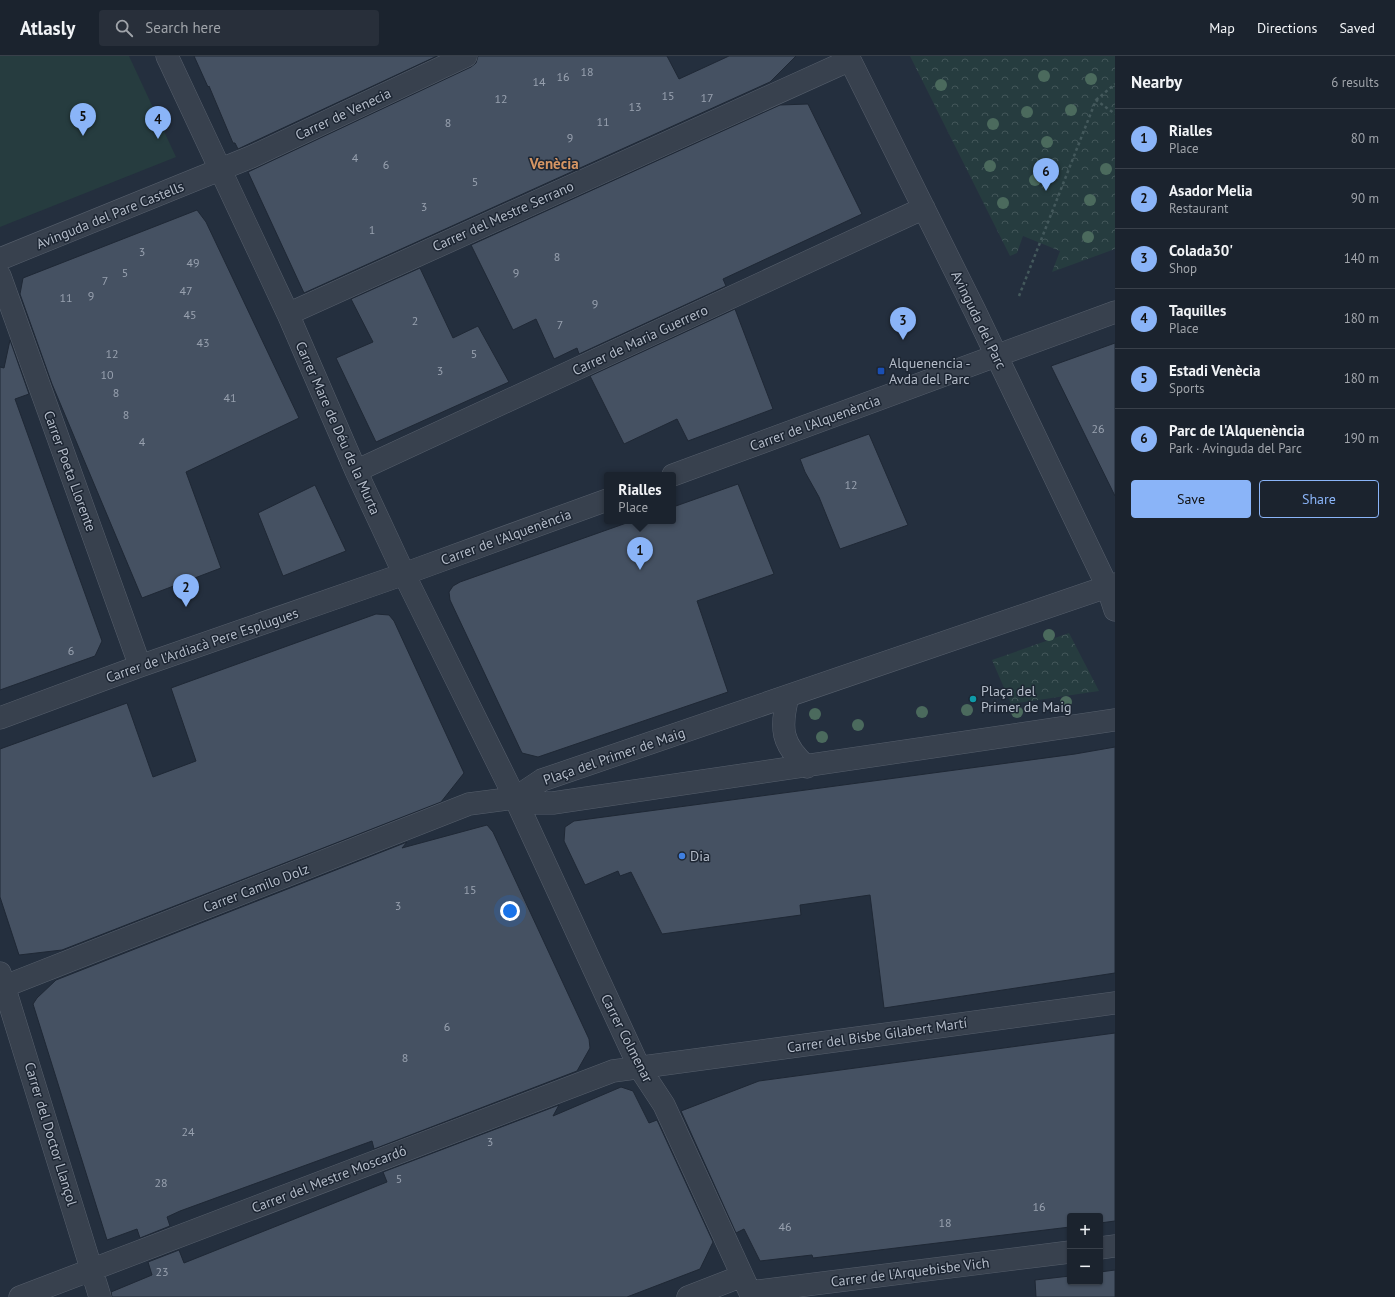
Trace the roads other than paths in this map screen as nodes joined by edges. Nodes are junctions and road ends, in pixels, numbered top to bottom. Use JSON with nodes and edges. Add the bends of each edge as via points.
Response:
{"nodes":[{"id":1,"x":167,"y":56,"type":"edge"},
{"id":2,"x":466,"y":56,"type":"edge"},
{"id":3,"x":849,"y":58,"type":"edge"},
{"id":4,"x":220,"y":170,"type":"junction"},
{"id":5,"x":924,"y":208,"type":"junction"},
{"id":6,"x":0,"y":259,"type":"edge"},
{"id":7,"x":0,"y":276,"type":"edge"},
{"id":8,"x":1115,"y":312,"type":"edge"},
{"id":9,"x":288,"y":314,"type":"junction"},
{"id":10,"x":996,"y":357,"type":"junction"},
{"id":11,"x":356,"y":471,"type":"junction"},
{"id":12,"x":676,"y":474,"type":"edge"},
{"id":13,"x":604,"y":501,"type":"edge"},
{"id":14,"x":404,"y":574,"type":"junction"},
{"id":15,"x":1111,"y":585,"type":"edge"},
{"id":16,"x":1115,"y":610,"type":"edge"},
{"id":17,"x":140,"y":666,"type":"junction"},
{"id":18,"x":788,"y":696,"type":"junction"},
{"id":19,"x":0,"y":718,"type":"edge"},
{"id":20,"x":1115,"y":720,"type":"edge"},
{"id":21,"x":807,"y":767,"type":"junction"},
{"id":22,"x":515,"y":798,"type":"junction"},
{"id":23,"x":2,"y":982,"type":"edge"},
{"id":24,"x":1115,"y":1003,"type":"edge"},
{"id":25,"x":639,"y":1067,"type":"junction"},
{"id":26,"x":1115,"y":1246,"type":"edge"},
{"id":27,"x":1103,"y":1248,"type":"edge"},
{"id":28,"x":1067,"y":1252,"type":"edge"},
{"id":29,"x":91,"y":1269,"type":"junction"},
{"id":30,"x":748,"y":1288,"type":"edge"},
{"id":31,"x":20,"y":1297,"type":"edge"},
{"id":32,"x":100,"y":1297,"type":"edge"},
{"id":33,"x":688,"y":1297,"type":"edge"}],
"edges":[{"from":1,"to":4,"type":"street","name":"Carrer Mare de Déu de la Murta"},
{"from":2,"to":4,"type":"street","name":"Carrer de Venecia"},
{"from":3,"to":5,"type":"street","name":"Avinguda del Parc"},
{"from":3,"to":9,"type":"street","name":"Carrer del Mestre Serrano"},
{"from":4,"to":6,"type":"street","name":"Avinguda del Pare Castells"},
{"from":4,"to":9,"type":"street","name":"Carrer Mare de Déu de la Murta"},
{"from":5,"to":10,"type":"street","name":"Avinguda del Parc"},
{"from":5,"to":11,"type":"street","name":"Carrer de Maria Guerrero"},
{"from":7,"to":17,"type":"street","name":"Carrer Poeta Llorente"},
{"from":8,"to":10,"type":"street","name":"Carrer de l'Alquenència"},
{"from":9,"to":11,"type":"street","name":"Carrer Mare de Déu de la Murta"},
{"from":10,"to":12,"type":"street","name":"Carrer de l'Alquenència"},
{"from":10,"to":15,"type":"street","name":"Avinguda del Parc"},
{"from":11,"to":14,"type":"street","name":"Carrer Mare de Déu de la Murta"},
{"from":13,"to":14,"type":"street","name":"Carrer de l'Alquenència"},
{"from":14,"to":17,"type":"street","name":"Carrer de l'Ardiacà Pere Esplugues"},
{"from":14,"to":22,"type":"street","name":"Carrer Mare de Déu de la Murta"},
{"from":15,"to":16,"type":"street"},
{"from":15,"to":18,"type":"street","name":"Plaça del Primer de Maig"},
{"from":17,"to":19,"type":"street","name":"Carrer de l'Ardiacà Pere Esplugues"},
{"from":18,"to":21,"type":"street","via":[[783,715],[787,743],[794,755]]},
{"from":18,"to":22,"type":"street","name":"Plaça del Primer de Maig","via":[[542,780]]},
{"from":20,"to":21,"type":"street","name":"Plaça del Primer de Maig"},
{"from":21,"to":22,"type":"street","name":"Plaça del Primer de Maig","via":[[553,803],[536,803]]},
{"from":22,"to":23,"type":"street","name":"Carrer Camilo Dolz","via":[[469,804]]},
{"from":22,"to":25,"type":"street","name":"Carrer Colmenar"},
{"from":23,"to":29,"type":"street","name":"Carrer del Doctor Llançol"},
{"from":24,"to":25,"type":"street","name":"Carrer del Bisbe Gilabert Martí"},
{"from":25,"to":29,"type":"street","name":"Carrer del Mestre Moscardó","via":[[613,1071]]},
{"from":25,"to":30,"type":"street","name":"Carrer Colmenar","via":[[664,1105]]},
{"from":26,"to":27,"type":"street"},
{"from":28,"to":30,"type":"street","name":"Carrer de l'Arquebisbe Vich"},
{"from":29,"to":31,"type":"street","name":"Carrer del Mestre Moscardó"},
{"from":29,"to":32,"type":"street","name":"Carrer del Doctor Llançol"},
{"from":30,"to":33,"type":"street","name":"Carrer de l'Arquebisbe Vich"}]}
